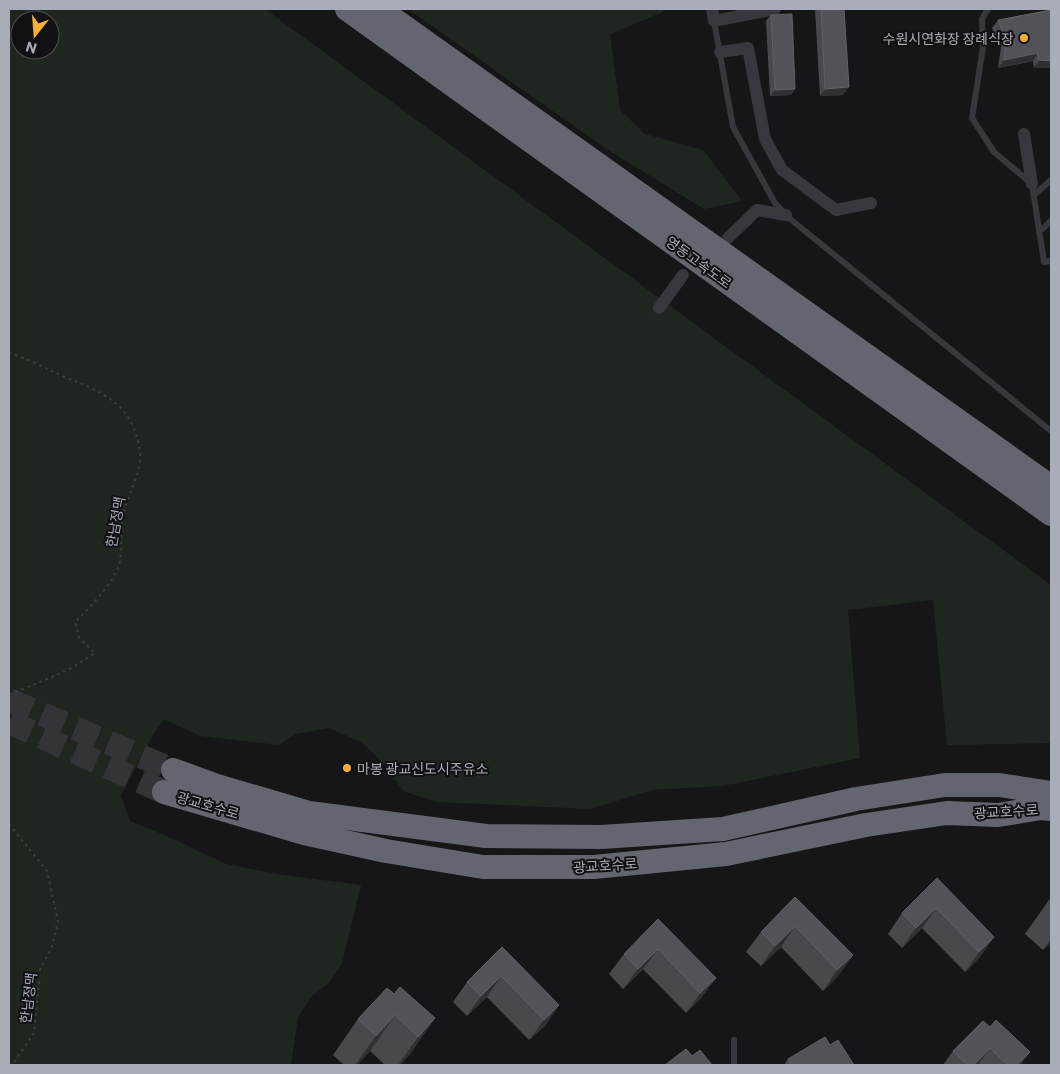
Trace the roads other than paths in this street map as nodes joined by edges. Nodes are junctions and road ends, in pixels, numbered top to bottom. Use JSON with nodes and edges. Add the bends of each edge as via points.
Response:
{"nodes":[{"id":1,"x":347,"y":9,"type":"edge"},
{"id":2,"x":379,"y":9,"type":"edge"},
{"id":3,"x":775,"y":9,"type":"edge"},
{"id":4,"x":988,"y":9,"type":"edge"},
{"id":5,"x":713,"y":15,"type":"edge"},
{"id":6,"x":720,"y":52,"type":"junction"},
{"id":7,"x":1024,"y":134,"type":"dead end"},
{"id":8,"x":1051,"y":180,"type":"edge"},
{"id":9,"x":1033,"y":190,"type":"junction"},
{"id":10,"x":870,"y":203,"type":"dead end"},
{"id":11,"x":786,"y":215,"type":"junction"},
{"id":12,"x":1051,"y":221,"type":"edge"},
{"id":13,"x":1039,"y":232,"type":"junction"},
{"id":14,"x":728,"y":238,"type":"dead end"},
{"id":15,"x":1051,"y":261,"type":"edge"},
{"id":16,"x":683,"y":275,"type":"dead end"},
{"id":17,"x":659,"y":308,"type":"dead end"},
{"id":18,"x":1051,"y":431,"type":"edge"},
{"id":19,"x":1051,"y":487,"type":"edge"},
{"id":20,"x":1051,"y":514,"type":"edge"},
{"id":21,"x":173,"y":770,"type":"tunnel mouth"},
{"id":22,"x":1051,"y":780,"type":"edge"},
{"id":23,"x":999,"y":785,"type":"junction"},
{"id":24,"x":164,"y":792,"type":"tunnel mouth"},
{"id":25,"x":1051,"y":793,"type":"edge"},
{"id":26,"x":1051,"y":809,"type":"edge"},
{"id":27,"x":998,"y":814,"type":"junction"},
{"id":28,"x":1051,"y":824,"type":"edge"},
{"id":29,"x":734,"y":1040,"type":"dead end"},
{"id":30,"x":734,"y":1065,"type":"edge"}],
"edges":[{"from":1,"to":20,"type":"highway","name":"영동고속도로"},
{"from":2,"to":19,"type":"highway","name":"영동고속도로"},
{"from":3,"to":5,"type":"street"},
{"from":4,"to":9,"type":"lane","via":[[982,19],[983,47],[972,118],[994,152]]},
{"from":5,"to":6,"type":"lane"},
{"from":6,"to":10,"type":"street","via":[[748,48],[765,139],[782,170],[836,210]]},
{"from":6,"to":11,"type":"lane","via":[[733,127],[764,184]]},
{"from":7,"to":9,"type":"street"},
{"from":8,"to":9,"type":"lane"},
{"from":9,"to":13,"type":"lane"},
{"from":11,"to":14,"type":"street","via":[[757,210]]},
{"from":11,"to":18,"type":"lane"},
{"from":12,"to":13,"type":"lane"},
{"from":13,"to":15,"type":"lane","via":[[1044,262]]},
{"from":16,"to":17,"type":"street"},
{"from":21,"to":23,"type":"highway","name":"광교호수로","via":[[309,813],[486,836],[601,837],[723,830],[874,796],[945,785]]},
{"from":22,"to":23,"type":"highway","via":[[1035,779]]},
{"from":23,"to":25,"type":"highway","name":"광교호수로"},
{"from":24,"to":27,"type":"highway","name":"광교호수로","via":[[304,834],[483,867],[613,865],[726,854],[866,825],[947,813]]},
{"from":26,"to":27,"type":"highway","name":"광교호수로"},
{"from":27,"to":28,"type":"highway"},
{"from":29,"to":30,"type":"lane"}]}
